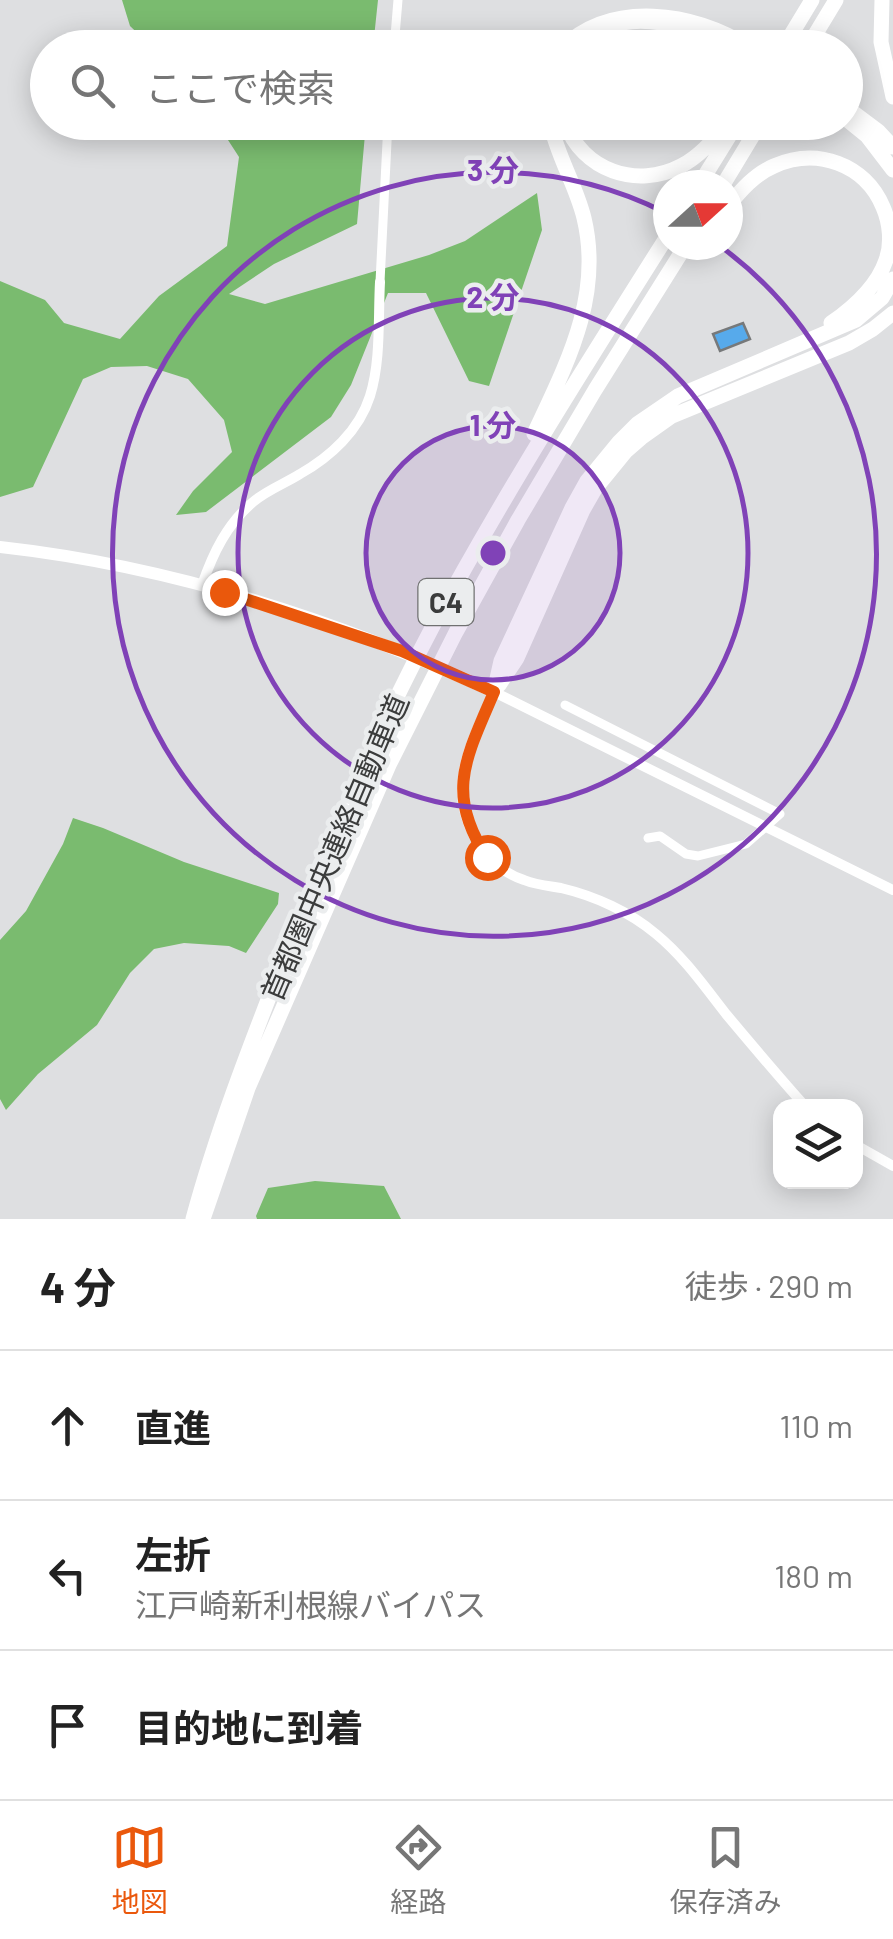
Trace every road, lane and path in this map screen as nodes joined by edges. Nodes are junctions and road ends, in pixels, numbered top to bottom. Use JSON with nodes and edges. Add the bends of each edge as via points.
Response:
{"nodes":[{"id":1,"x":398,"y":0,"type":"edge"},
{"id":2,"x":812,"y":0,"type":"edge"},
{"id":3,"x":836,"y":0,"type":"edge"},
{"id":4,"x":882,"y":0,"type":"edge"},
{"id":5,"x":396,"y":30,"type":"edge"},
{"id":6,"x":579,"y":30,"type":"edge"},
{"id":7,"x":601,"y":30,"type":"edge"},
{"id":8,"x":691,"y":30,"type":"edge"},
{"id":9,"x":717,"y":30,"type":"edge"},
{"id":10,"x":794,"y":30,"type":"edge"},
{"id":11,"x":818,"y":30,"type":"edge"},
{"id":12,"x":893,"y":97,"type":"edge"},
{"id":13,"x":863,"y":120,"type":"edge"},
{"id":14,"x":863,"y":133,"type":"edge"},
{"id":15,"x":387,"y":140,"type":"edge"},
{"id":16,"x":557,"y":140,"type":"edge"},
{"id":17,"x":573,"y":140,"type":"edge"},
{"id":18,"x":712,"y":140,"type":"edge"},
{"id":19,"x":727,"y":140,"type":"edge"},
{"id":20,"x":750,"y":140,"type":"edge"},
{"id":21,"x":893,"y":147,"type":"edge"},
{"id":22,"x":709,"y":170,"type":"edge"},
{"id":23,"x":732,"y":170,"type":"edge"},
{"id":24,"x":893,"y":170,"type":"edge"},
{"id":25,"x":743,"y":190,"type":"edge"},
{"id":26,"x":653,"y":259,"type":"edge"},
{"id":27,"x":677,"y":260,"type":"edge"},
{"id":28,"x":686,"y":260,"type":"edge"},
{"id":29,"x":893,"y":279,"type":"edge"},
{"id":30,"x":380,"y":282,"type":"joint"},
{"id":31,"x":893,"y":301,"type":"edge"},
{"id":32,"x":893,"y":313,"type":"edge"},
{"id":33,"x":640,"y":320,"type":"junction"},
{"id":34,"x":807,"y":340,"type":"junction"},
{"id":35,"x":814,"y":357,"type":"junction"},
{"id":36,"x":622,"y":447,"type":"junction"},
{"id":37,"x":502,"y":501,"type":"junction"},
{"id":38,"x":0,"y":547,"type":"edge"},
{"id":39,"x":202,"y":585,"type":"junction"},
{"id":40,"x":494,"y":692,"type":"junction"},
{"id":41,"x":565,"y":706,"type":"dead end"},
{"id":42,"x":767,"y":827,"type":"junction"},
{"id":43,"x":648,"y":838,"type":"dead end"},
{"id":44,"x":893,"y":890,"type":"edge"},
{"id":45,"x":799,"y":1099,"type":"edge"},
{"id":46,"x":863,"y":1149,"type":"edge"},
{"id":47,"x":893,"y":1166,"type":"edge"},
{"id":48,"x":193,"y":1219,"type":"edge"},
{"id":49,"x":203,"y":1219,"type":"edge"}],
"edges":[{"from":1,"to":5,"type":"street"},
{"from":2,"to":10,"type":"highway"},
{"from":3,"to":11,"type":"highway"},
{"from":4,"to":12,"type":"highway","via":[[881,42]]},
{"from":6,"to":9,"type":"highway","via":[[600,16],[651,7]]},
{"from":7,"to":8,"type":"highway","via":[[650,20]]},
{"from":13,"to":21,"type":"highway"},
{"from":14,"to":24,"type":"highway"},
{"from":15,"to":30,"type":"street"},
{"from":16,"to":37,"type":"highway","via":[[584,216],[589,285],[578,337]]},
{"from":17,"to":18,"type":"highway","via":[[599,166],[649,176],[686,164]]},
{"from":19,"to":22,"type":"highway"},
{"from":20,"to":23,"type":"highway"},
{"from":25,"to":34,"type":"highway","via":[[773,166],[812,157],[858,173],[880,199],[889,231],[886,262],[865,295]]},
{"from":26,"to":37,"type":"highway","name":"首都圏中央連絡自動車道","number":"C4"},
{"from":27,"to":33,"type":"highway","name":"首都圏中央連絡自動車道","number":"C4"},
{"from":28,"to":33,"type":"highway"},
{"from":29,"to":34,"type":"highway","via":[[856,320]]},
{"from":30,"to":39,"type":"street","via":[[378,354],[362,414],[332,452],[242,512],[222,538]]},
{"from":31,"to":35,"type":"highway","via":[[868,326]]},
{"from":32,"to":35,"type":"highway"},
{"from":33,"to":49,"type":"highway","name":"首都圏中央連絡自動車道","number":"C4","via":[[518,520],[389,765],[248,1088]]},
{"from":34,"to":36,"type":"highway","via":[[678,396],[654,411]]},
{"from":35,"to":36,"type":"highway","via":[[672,416]]},
{"from":36,"to":40,"type":"highway","via":[[603,470],[517,658]]},
{"from":37,"to":48,"type":"highway","name":"首都圏中央連絡自動車道","number":"C4","via":[[424,644],[321,866],[236,1082]]},
{"from":38,"to":39,"type":"main road"},
{"from":39,"to":40,"type":"main road","via":[[402,651]]},
{"from":40,"to":42,"type":"street"},
{"from":40,"to":45,"type":"street","via":[[462,786],[466,816],[487,857],[520,879],[596,899],[640,921],[680,956]]},
{"from":41,"to":42,"type":"street","via":[[780,814]]},
{"from":42,"to":43,"type":"street","via":[[746,844],[698,856],[660,836]]},
{"from":42,"to":44,"type":"street"},
{"from":46,"to":47,"type":"street"}]}
